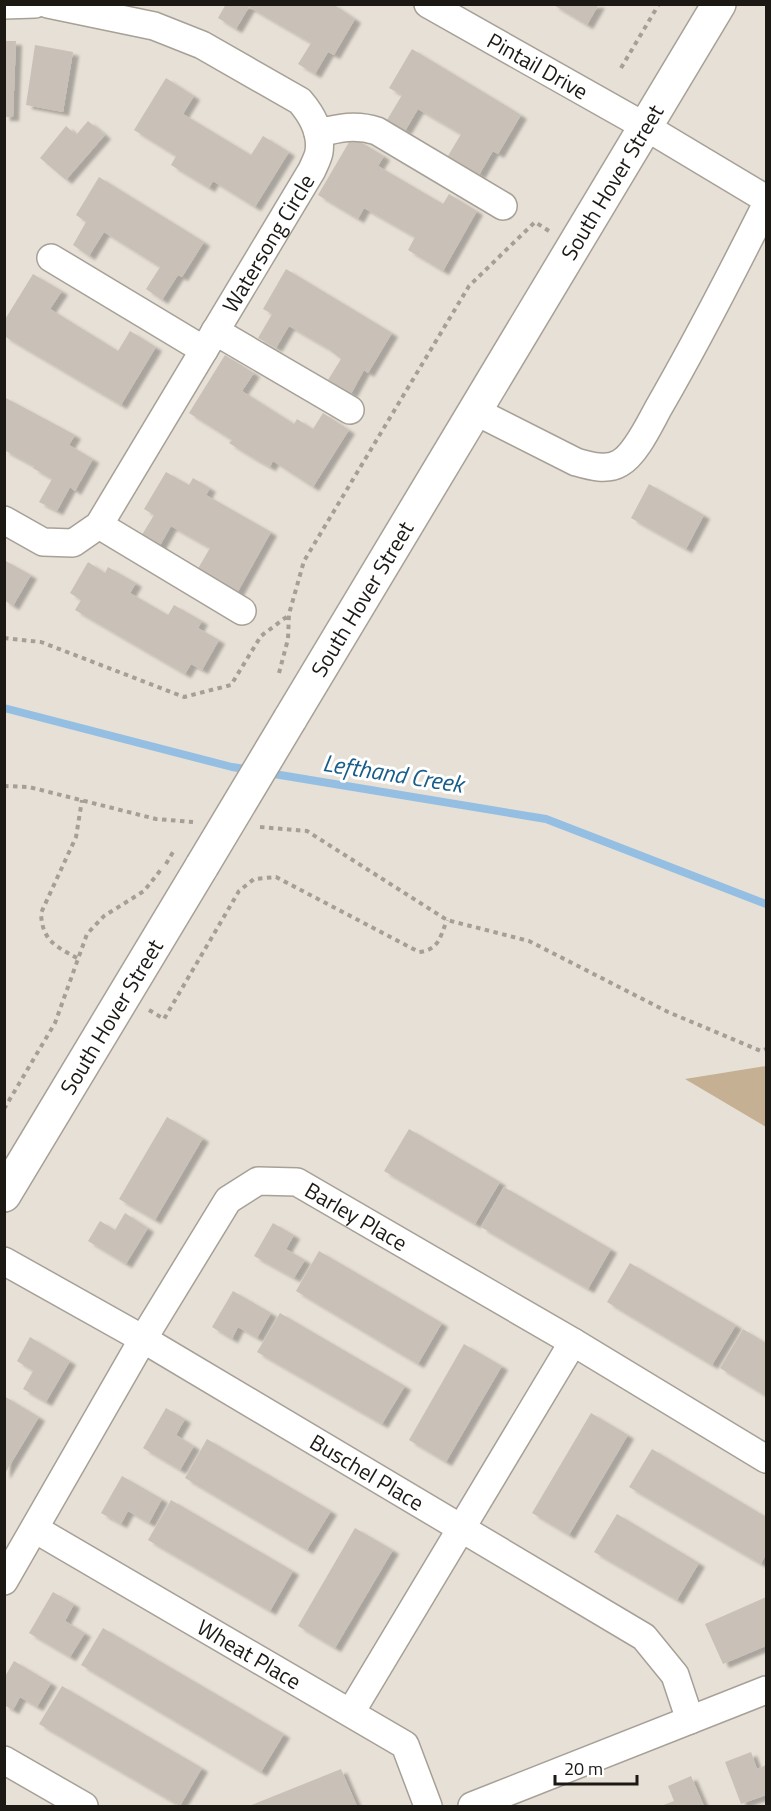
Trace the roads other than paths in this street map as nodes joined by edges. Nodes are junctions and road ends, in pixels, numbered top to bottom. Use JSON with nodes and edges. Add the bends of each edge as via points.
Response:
{"nodes":[{"id":1,"x":35,"y":4,"type":"edge"},
{"id":2,"x":48,"y":4,"type":"edge"},
{"id":3,"x":428,"y":4,"type":"edge"},
{"id":4,"x":719,"y":4,"type":"edge"},
{"id":5,"x":4,"y":5,"type":"edge"},
{"id":6,"x":157,"y":15,"type":"edge"},
{"id":7,"x":646,"y":127,"type":"junction"},
{"id":8,"x":318,"y":133,"type":"junction"},
{"id":9,"x":766,"y":199,"type":"edge"},
{"id":10,"x":766,"y":205,"type":"edge"},
{"id":11,"x":503,"y":206,"type":"dead end"},
{"id":12,"x":51,"y":258,"type":"dead end"},
{"id":13,"x":209,"y":341,"type":"junction"},
{"id":14,"x":351,"y":410,"type":"dead end"},
{"id":15,"x":476,"y":411,"type":"junction"},
{"id":16,"x":4,"y":519,"type":"edge"},
{"id":17,"x":99,"y":525,"type":"junction"},
{"id":18,"x":242,"y":611,"type":"dead end"},
{"id":19,"x":4,"y":1195,"type":"edge"},
{"id":20,"x":4,"y":1261,"type":"edge"},
{"id":21,"x":143,"y":1339,"type":"junction"},
{"id":22,"x":573,"y":1342,"type":"junction"},
{"id":23,"x":766,"y":1459,"type":"edge"},
{"id":24,"x":461,"y":1528,"type":"junction"},
{"id":25,"x":35,"y":1529,"type":"junction"},
{"id":26,"x":4,"y":1581,"type":"edge"},
{"id":27,"x":766,"y":1690,"type":"edge"},
{"id":28,"x":351,"y":1712,"type":"junction"},
{"id":29,"x":690,"y":1720,"type":"junction"},
{"id":30,"x":4,"y":1760,"type":"edge"},
{"id":31,"x":84,"y":1806,"type":"edge"},
{"id":32,"x":429,"y":1806,"type":"edge"},
{"id":33,"x":472,"y":1806,"type":"edge"}],
"edges":[{"from":1,"to":5,"type":"street"},
{"from":2,"to":6,"type":"street"},
{"from":3,"to":7,"type":"street","name":"Pintail Drive"},
{"from":4,"to":7,"type":"main road","name":"South Hover Street"},
{"from":6,"to":8,"type":"street","via":[[300,101],[312,115]]},
{"from":7,"to":9,"type":"street","name":"Pintail Drive"},
{"from":7,"to":15,"type":"main road","name":"South Hover Street"},
{"from":8,"to":11,"type":"street","via":[[362,126],[377,130]]},
{"from":8,"to":13,"type":"street","name":"Watersong Circle","via":[[319,152],[312,170]]},
{"from":10,"to":15,"type":"street","via":[[695,345],[640,439],[618,465],[594,467],[576,462]]},
{"from":12,"to":13,"type":"street"},
{"from":13,"to":14,"type":"street"},
{"from":13,"to":17,"type":"street","name":"Watersong Circle"},
{"from":15,"to":19,"type":"main road","name":"South Hover Street","bridge":true},
{"from":16,"to":17,"type":"street","name":"Watersong Circle","via":[[43,543],[73,543]]},
{"from":17,"to":18,"type":"street"},
{"from":20,"to":21,"type":"street","name":"Buschel Place"},
{"from":21,"to":22,"type":"street","name":"Barley Place","via":[[228,1200],[258,1181],[297,1182]]},
{"from":21,"to":24,"type":"street","name":"Buschel Place"},
{"from":21,"to":25,"type":"street","name":"Barley Place"},
{"from":22,"to":23,"type":"street","name":"Barley Place"},
{"from":22,"to":24,"type":"street"},
{"from":24,"to":28,"type":"street"},
{"from":24,"to":29,"type":"street","name":"Buschel Place","via":[[644,1637],[675,1675]]},
{"from":25,"to":26,"type":"street","name":"Barley Place"},
{"from":25,"to":28,"type":"street","name":"Wheat Place"},
{"from":27,"to":29,"type":"street"},
{"from":28,"to":32,"type":"street","name":"Wheat Place","via":[[405,1745]]},
{"from":29,"to":33,"type":"street"},
{"from":30,"to":31,"type":"street"}]}
